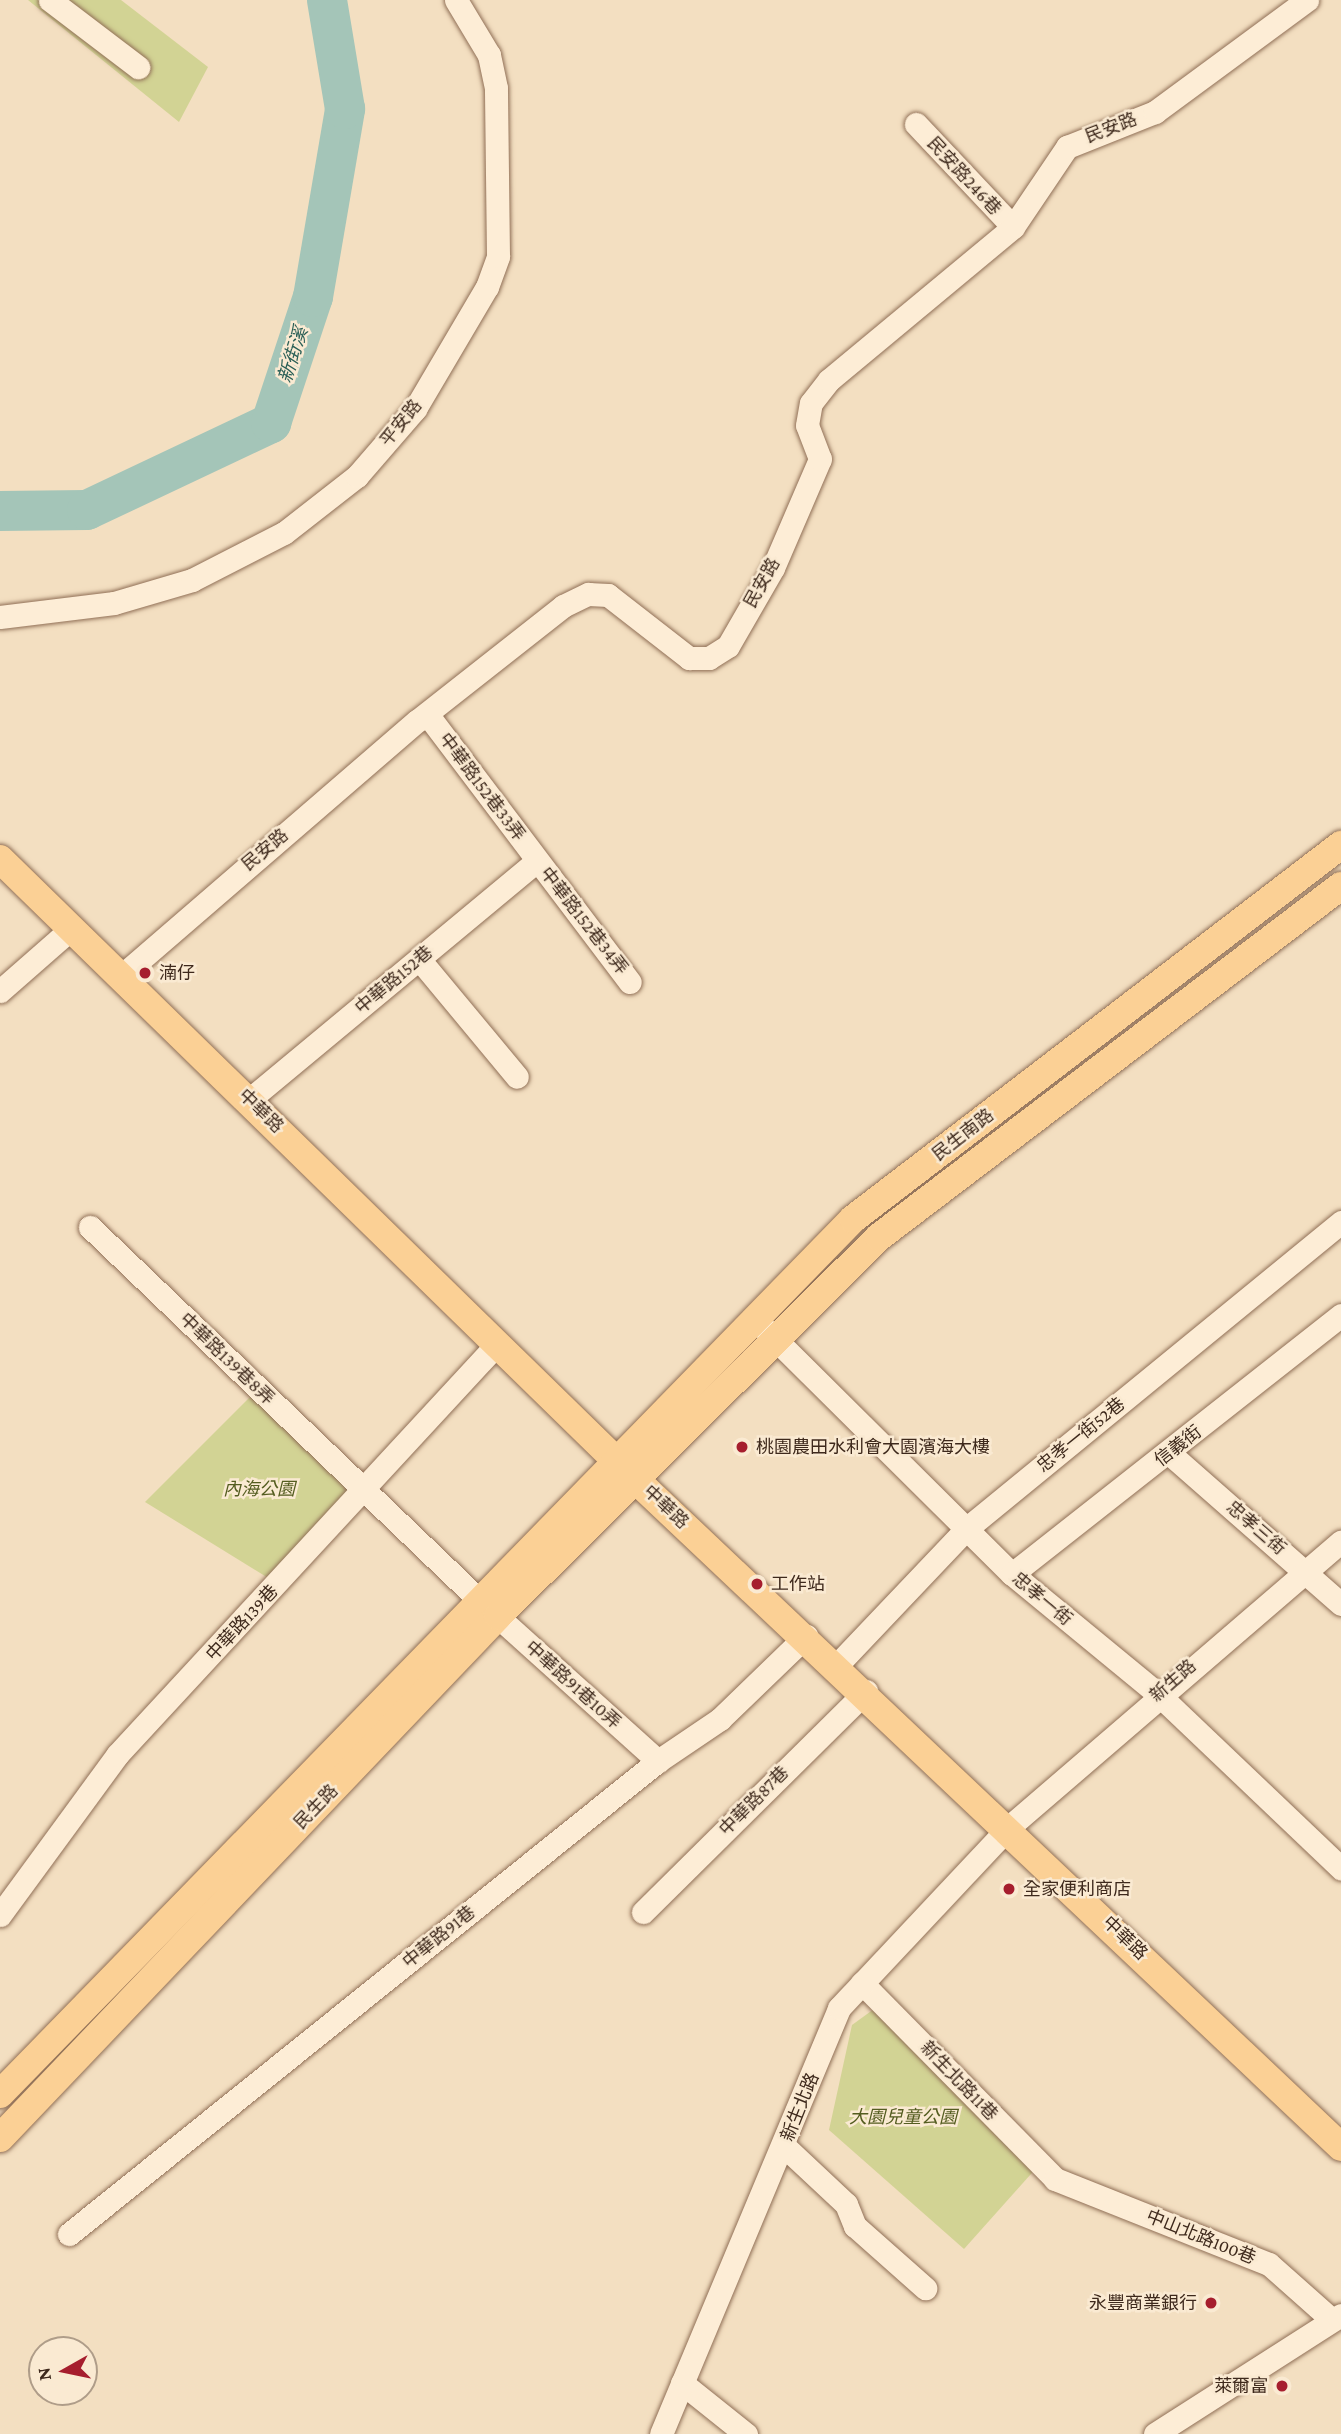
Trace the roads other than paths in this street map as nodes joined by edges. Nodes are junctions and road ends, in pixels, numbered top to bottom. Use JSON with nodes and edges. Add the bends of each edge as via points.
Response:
{"nodes":[{"id":1,"x":50,"y":0,"type":"edge"},
{"id":2,"x":456,"y":0,"type":"edge"},
{"id":3,"x":1307,"y":0,"type":"edge"},
{"id":4,"x":138,"y":67,"type":"dead end"},
{"id":5,"x":916,"y":124,"type":"dead end"},
{"id":6,"x":1013,"y":227,"type":"junction"},
{"id":7,"x":0,"y":617,"type":"edge"},
{"id":8,"x":427,"y":714,"type":"junction"},
{"id":9,"x":1341,"y":845,"type":"edge"},
{"id":10,"x":0,"y":859,"type":"edge"},
{"id":11,"x":537,"y":860,"type":"junction"},
{"id":12,"x":1341,"y":886,"type":"edge"},
{"id":13,"x":72,"y":928,"type":"junction"},
{"id":14,"x":419,"y":959,"type":"junction"},
{"id":15,"x":119,"y":978,"type":"junction"},
{"id":16,"x":630,"y":982,"type":"dead end"},
{"id":17,"x":0,"y":991,"type":"edge"},
{"id":18,"x":517,"y":1077,"type":"dead end"},
{"id":19,"x":250,"y":1099,"type":"junction"},
{"id":20,"x":1341,"y":1222,"type":"edge"},
{"id":21,"x":90,"y":1227,"type":"dead end"},
{"id":22,"x":1341,"y":1315,"type":"edge"},
{"id":23,"x":754,"y":1318,"type":"junction"},
{"id":24,"x":776,"y":1341,"type":"junction"},
{"id":25,"x":498,"y":1343,"type":"junction"},
{"id":26,"x":1169,"y":1453,"type":"junction"},
{"id":27,"x":614,"y":1458,"type":"junction"},
{"id":28,"x":637,"y":1481,"type":"junction"},
{"id":29,"x":365,"y":1492,"type":"junction"},
{"id":30,"x":966,"y":1529,"type":"junction"},
{"id":31,"x":1341,"y":1541,"type":"edge"},
{"id":32,"x":1303,"y":1570,"type":"junction"},
{"id":33,"x":1012,"y":1574,"type":"junction"},
{"id":34,"x":1341,"y":1604,"type":"edge"},
{"id":35,"x":488,"y":1607,"type":"junction"},
{"id":36,"x":806,"y":1636,"type":"junction"},
{"id":37,"x":837,"y":1665,"type":"junction"},
{"id":38,"x":866,"y":1691,"type":"junction"},
{"id":39,"x":1158,"y":1694,"type":"junction"},
{"id":40,"x":658,"y":1762,"type":"junction"},
{"id":41,"x":1009,"y":1826,"type":"junction"},
{"id":42,"x":1341,"y":1868,"type":"edge"},
{"id":43,"x":643,"y":1912,"type":"dead end"},
{"id":44,"x":0,"y":1914,"type":"edge"},
{"id":45,"x":862,"y":1983,"type":"junction"},
{"id":46,"x":0,"y":2094,"type":"edge"},
{"id":47,"x":0,"y":2138,"type":"edge"},
{"id":48,"x":784,"y":2146,"type":"junction"},
{"id":49,"x":1341,"y":2147,"type":"edge"},
{"id":50,"x":1055,"y":2179,"type":"joint"},
{"id":51,"x":69,"y":2234,"type":"dead end"},
{"id":52,"x":925,"y":2288,"type":"dead end"},
{"id":53,"x":1337,"y":2318,"type":"edge"},
{"id":54,"x":682,"y":2383,"type":"junction"},
{"id":55,"x":661,"y":2434,"type":"edge"},
{"id":56,"x":746,"y":2434,"type":"edge"},
{"id":57,"x":1155,"y":2434,"type":"edge"}],
"edges":[{"from":1,"to":4,"type":"street"},
{"from":2,"to":7,"type":"street","name":"平安路","via":[[489,55],[496,88],[498,256],[487,287],[415,409],[357,476],[284,533],[192,580],[114,603]]},
{"from":3,"to":6,"type":"street","name":"民安路","via":[[1155,112],[1067,146]]},
{"from":5,"to":6,"type":"street","name":"民安路246巷"},
{"from":6,"to":8,"type":"street","name":"民安路","via":[[829,380],[811,403],[807,425],[820,459],[773,568],[728,646],[709,658],[689,657],[631,607],[608,595],[588,594],[564,606]]},
{"from":8,"to":11,"type":"street","name":"中華路152巷33弄"},
{"from":8,"to":15,"type":"street","name":"民安路"},
{"from":9,"to":23,"type":"main road","name":"民生南路","via":[[853,1219]]},
{"from":10,"to":13,"type":"main road","name":"中華路"},
{"from":11,"to":14,"type":"street","name":"中華路152巷"},
{"from":11,"to":16,"type":"street","name":"中華路152巷34弄"},
{"from":12,"to":24,"type":"main road","name":"民生南路","via":[[879,1237]]},
{"from":13,"to":15,"type":"main road","name":"中華路"},
{"from":13,"to":17,"type":"street"},
{"from":14,"to":18,"type":"street"},
{"from":14,"to":19,"type":"street","name":"中華路152巷"},
{"from":15,"to":19,"type":"main road","name":"中華路"},
{"from":19,"to":25,"type":"main road","name":"中華路"},
{"from":20,"to":30,"type":"street","name":"忠孝一街52巷"},
{"from":21,"to":29,"type":"street","name":"中華路139巷8弄"},
{"from":22,"to":26,"type":"street","name":"信義街"},
{"from":23,"to":24,"type":"street","name":"忠孝一街"},
{"from":23,"to":27,"type":"main road","name":"民生南路"},
{"from":24,"to":28,"type":"main road","name":"民生南路"},
{"from":24,"to":30,"type":"street","name":"忠孝一街"},
{"from":25,"to":27,"type":"main road","name":"中華路"},
{"from":25,"to":29,"type":"street","name":"中華路139巷"},
{"from":26,"to":32,"type":"street","name":"忠孝三街"},
{"from":26,"to":33,"type":"street","name":"信義街"},
{"from":27,"to":28,"type":"main road","name":"中華路"},
{"from":27,"to":35,"type":"main road","name":"民生路"},
{"from":28,"to":35,"type":"main road","name":"民生路"},
{"from":28,"to":36,"type":"main road","name":"中華路"},
{"from":29,"to":35,"type":"street","name":"中華路139巷8弄"},
{"from":29,"to":44,"type":"street","name":"中華路139巷","via":[[117,1755]]},
{"from":30,"to":33,"type":"street","name":"忠孝一街"},
{"from":30,"to":37,"type":"street","name":"忠孝一街52巷"},
{"from":31,"to":32,"type":"street","name":"新生路"},
{"from":32,"to":34,"type":"street","name":"忠孝三街"},
{"from":32,"to":39,"type":"street","name":"新生路"},
{"from":33,"to":39,"type":"street","name":"忠孝一街"},
{"from":35,"to":40,"type":"street","name":"中華路91巷10弄"},
{"from":35,"to":46,"type":"main road","name":"民生路"},
{"from":35,"to":47,"type":"main road","name":"民生路"},
{"from":36,"to":37,"type":"main road","name":"中華路"},
{"from":36,"to":40,"type":"street","name":"中華路91巷","via":[[720,1719]]},
{"from":37,"to":38,"type":"main road","name":"中華路"},
{"from":38,"to":41,"type":"main road","name":"中華路"},
{"from":38,"to":43,"type":"street","name":"中華路87巷"},
{"from":39,"to":41,"type":"street","name":"新生路"},
{"from":39,"to":42,"type":"street","name":"忠孝一街"},
{"from":40,"to":51,"type":"street","name":"中華路91巷"},
{"from":41,"to":45,"type":"street","name":"新生北路"},
{"from":41,"to":49,"type":"main road","name":"中華路"},
{"from":45,"to":48,"type":"street","name":"新生北路","via":[[839,2008]]},
{"from":45,"to":50,"type":"street","name":"新生北路11巷"},
{"from":48,"to":52,"type":"street","via":[[846,2204],[855,2226]]},
{"from":48,"to":54,"type":"street","name":"新生北路"},
{"from":50,"to":53,"type":"street","name":"中山北路100巷","via":[[1269,2264]]},
{"from":53,"to":57,"type":"street"},
{"from":54,"to":55,"type":"street","name":"新生北路"},
{"from":54,"to":56,"type":"street"}]}
